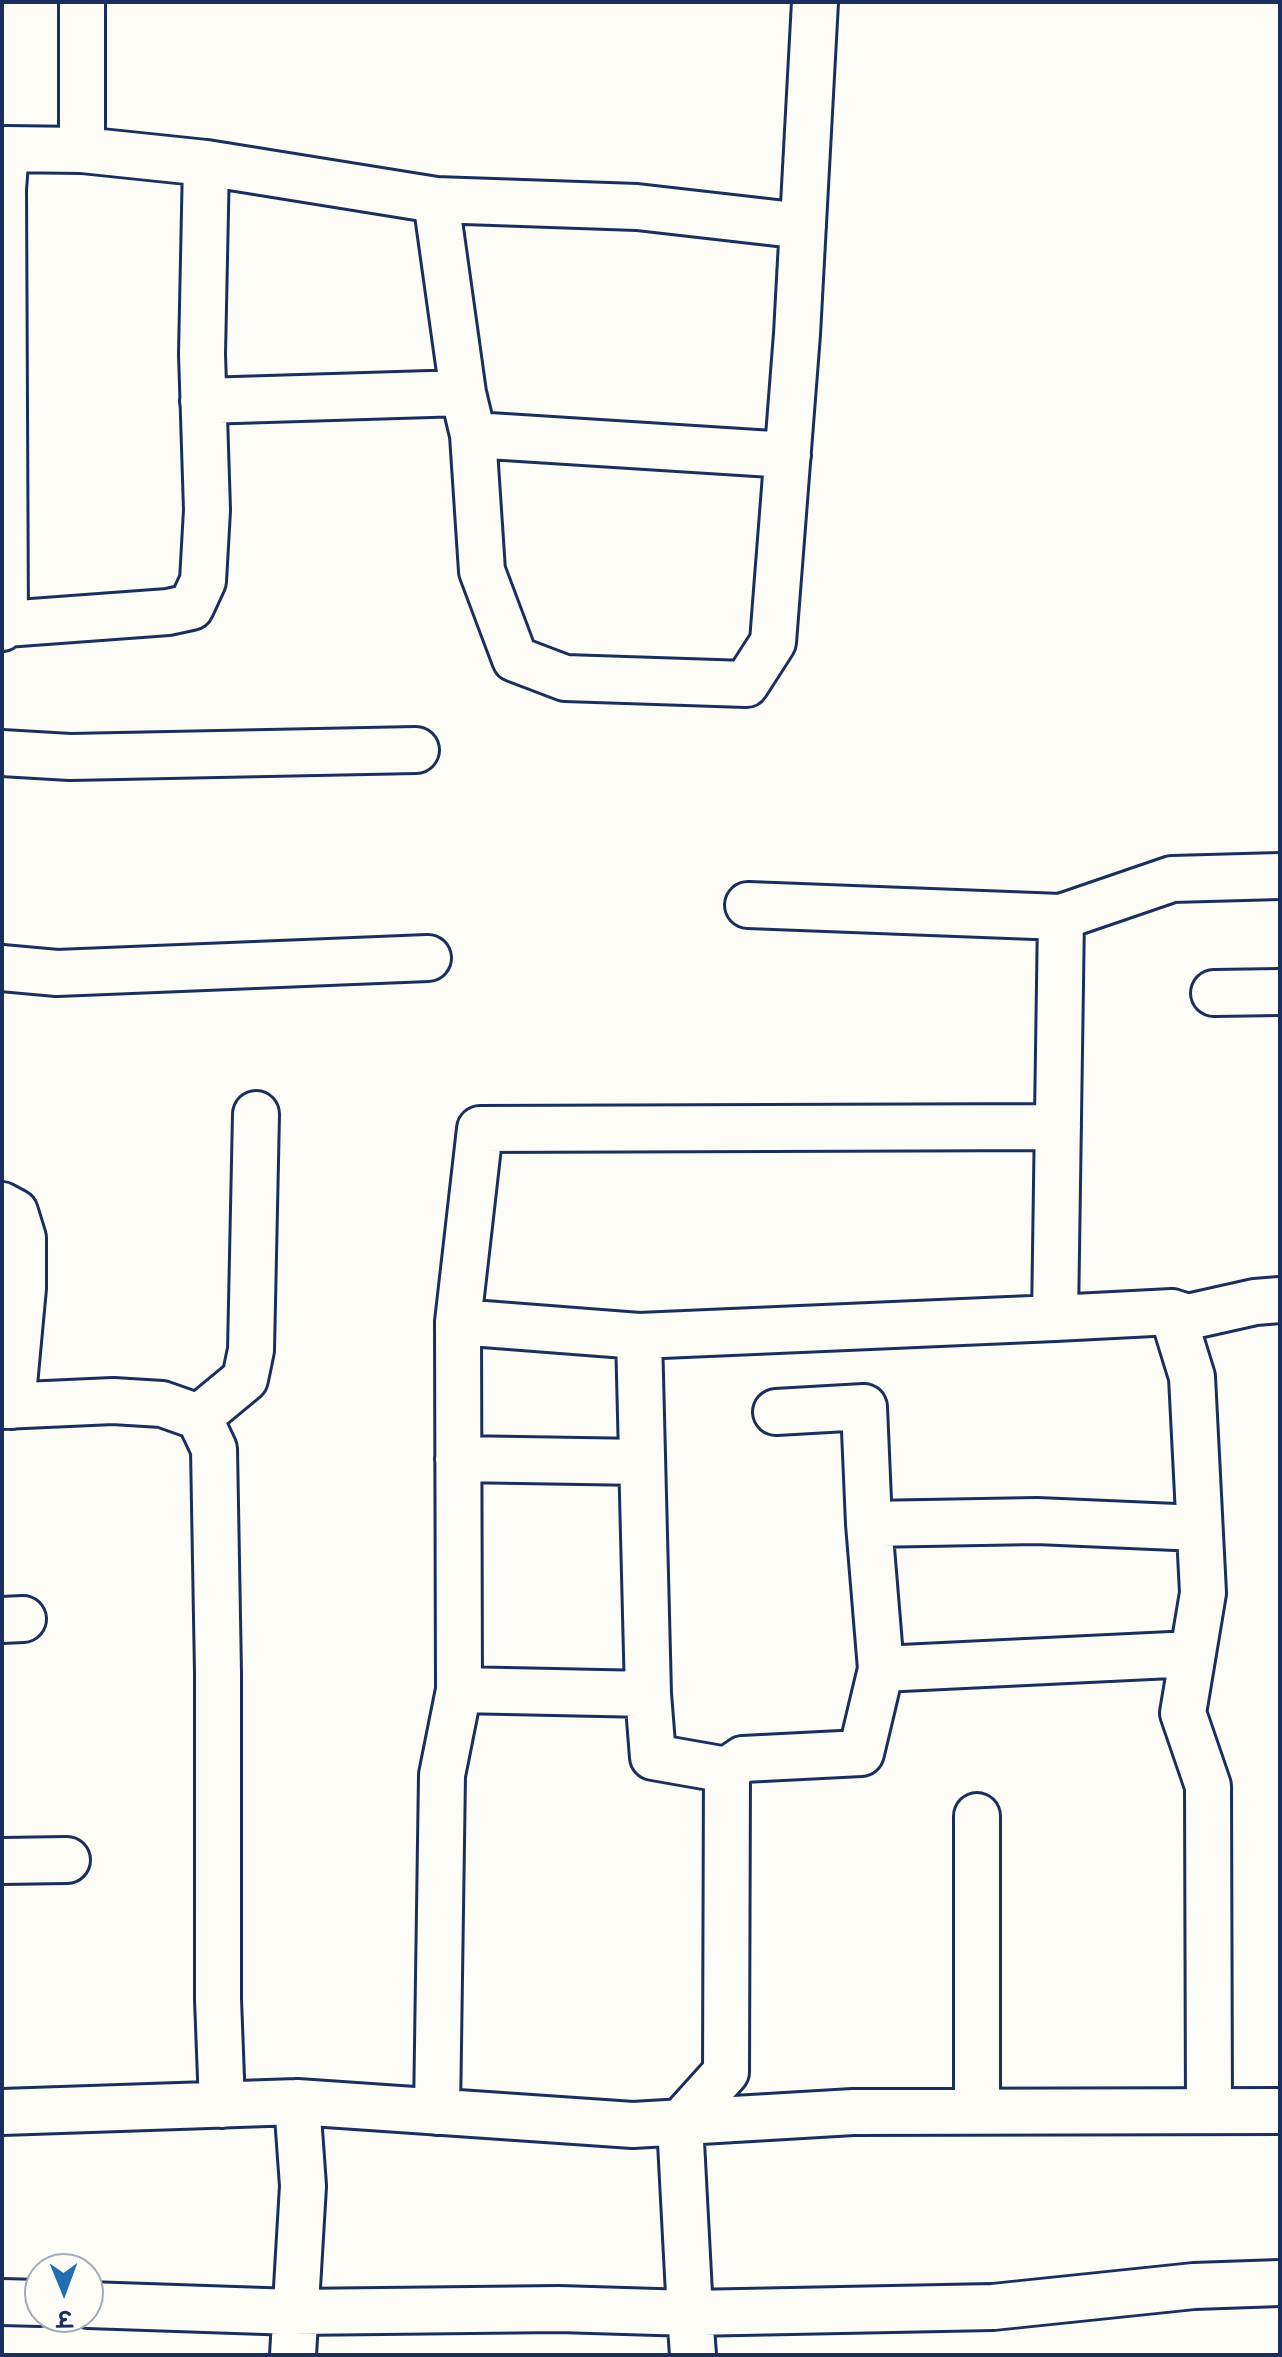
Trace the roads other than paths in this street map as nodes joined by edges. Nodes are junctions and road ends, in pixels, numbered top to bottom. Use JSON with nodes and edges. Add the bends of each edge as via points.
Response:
{"nodes":[{"id":1,"x":82,"y":2,"type":"edge"},
{"id":2,"x":815,"y":2,"type":"edge"},
{"id":3,"x":4,"y":149,"type":"edge"},
{"id":4,"x":82,"y":150,"type":"junction"},
{"id":5,"x":206,"y":163,"type":"junction"},
{"id":6,"x":436,"y":200,"type":"junction"},
{"id":7,"x":803,"y":226,"type":"junction"},
{"id":8,"x":463,"y":393,"type":"junction"},
{"id":9,"x":203,"y":401,"type":"junction"},
{"id":10,"x":473,"y":435,"type":"junction"},
{"id":11,"x":788,"y":455,"type":"junction"},
{"id":12,"x":4,"y":626,"type":"edge"},
{"id":13,"x":416,"y":750,"type":"dead end"},
{"id":14,"x":2,"y":753,"type":"edge"},
{"id":15,"x":1280,"y":876,"type":"edge"},
{"id":16,"x":748,"y":905,"type":"dead end"},
{"id":17,"x":1061,"y":917,"type":"junction"},
{"id":18,"x":428,"y":958,"type":"dead end"},
{"id":19,"x":2,"y":968,"type":"edge"},
{"id":20,"x":1280,"y":992,"type":"edge"},
{"id":21,"x":1214,"y":993,"type":"dead end"},
{"id":22,"x":256,"y":1114,"type":"dead end"},
{"id":23,"x":1058,"y":1127,"type":"junction"},
{"id":24,"x":2,"y":1205,"type":"edge"},
{"id":25,"x":1280,"y":1300,"type":"edge"},
{"id":26,"x":1172,"y":1312,"type":"junction"},
{"id":27,"x":1055,"y":1318,"type":"junction"},
{"id":28,"x":458,"y":1322,"type":"junction"},
{"id":29,"x":639,"y":1336,"type":"junction"},
{"id":30,"x":7,"y":1406,"type":"edge"},
{"id":31,"x":776,"y":1412,"type":"dead end"},
{"id":32,"x":199,"y":1417,"type":"junction"},
{"id":33,"x":458,"y":1459,"type":"junction"},
{"id":34,"x":642,"y":1462,"type":"junction"},
{"id":35,"x":869,"y":1524,"type":"junction"},
{"id":36,"x":1199,"y":1528,"type":"junction"},
{"id":37,"x":1192,"y":1654,"type":"junction"},
{"id":38,"x":881,"y":1669,"type":"junction"},
{"id":39,"x":459,"y":1690,"type":"junction"},
{"id":40,"x":648,"y":1694,"type":"junction"},
{"id":41,"x":727,"y":1770,"type":"junction"},
{"id":42,"x":977,"y":1816,"type":"dead end"},
{"id":43,"x":67,"y":1860,"type":"dead end"},
{"id":44,"x":2,"y":1861,"type":"edge"},
{"id":45,"x":297,"y":2102,"type":"junction"},
{"id":46,"x":222,"y":2105,"type":"junction"},
{"id":47,"x":1209,"y":2110,"type":"junction"},
{"id":48,"x":977,"y":2111,"type":"junction"},
{"id":49,"x":1280,"y":2111,"type":"edge"},
{"id":50,"x":2,"y":2112,"type":"edge"},
{"id":51,"x":437,"y":2112,"type":"junction"},
{"id":52,"x":680,"y":2123,"type":"junction"},
{"id":53,"x":1280,"y":2283,"type":"edge"},
{"id":54,"x":2,"y":2302,"type":"edge"},
{"id":55,"x":24,"y":2303,"type":"edge"},
{"id":56,"x":104,"y":2306,"type":"edge"},
{"id":57,"x":294,"y":2312,"type":"junction"},
{"id":58,"x":691,"y":2334,"type":"edge"},
{"id":59,"x":293,"y":2355,"type":"edge"}],
"edges":[{"from":1,"to":4,"type":"street"},
{"from":2,"to":7,"type":"street"},
{"from":3,"to":4,"type":"street"},
{"from":3,"to":12,"type":"street"},
{"from":4,"to":5,"type":"street"},
{"from":5,"to":6,"type":"street"},
{"from":5,"to":9,"type":"street"},
{"from":6,"to":7,"type":"street","via":[[637,207]]},
{"from":6,"to":8,"type":"street"},
{"from":7,"to":11,"type":"street"},
{"from":8,"to":9,"type":"street"},
{"from":8,"to":10,"type":"street"},
{"from":9,"to":12,"type":"street","via":[[203,581],[191,607]]},
{"from":10,"to":11,"type":"street"},
{"from":10,"to":11,"type":"street","via":[[482,571],[515,659],[565,678],[592,680],[746,684],[773,642]]},
{"from":13,"to":14,"type":"street","via":[[70,757]]},
{"from":15,"to":17,"type":"street","via":[[1172,879]]},
{"from":16,"to":17,"type":"street"},
{"from":17,"to":23,"type":"street"},
{"from":18,"to":19,"type":"street","via":[[57,973]]},
{"from":20,"to":21,"type":"street"},
{"from":22,"to":32,"type":"street","via":[[251,1350],[245,1379]]},
{"from":23,"to":27,"type":"street"},
{"from":23,"to":28,"type":"street","via":[[480,1129]]},
{"from":24,"to":30,"type":"street","via":[[15,1212],[23,1238],[23,1288]]},
{"from":25,"to":26,"type":"street","via":[[1188,1317]]},
{"from":26,"to":27,"type":"street"},
{"from":26,"to":36,"type":"street","via":[[1192,1377]]},
{"from":27,"to":29,"type":"street"},
{"from":28,"to":29,"type":"street"},
{"from":28,"to":33,"type":"street"},
{"from":29,"to":34,"type":"street"},
{"from":30,"to":32,"type":"street","via":[[162,1404]]},
{"from":31,"to":35,"type":"street","via":[[864,1407]]},
{"from":32,"to":46,"type":"street","via":[[214,1449]]},
{"from":33,"to":34,"type":"street"},
{"from":33,"to":39,"type":"street"},
{"from":34,"to":40,"type":"street"},
{"from":35,"to":36,"type":"street","via":[[1037,1521]]},
{"from":35,"to":38,"type":"street"},
{"from":36,"to":37,"type":"street","via":[[1203,1593]]},
{"from":37,"to":38,"type":"street"},
{"from":37,"to":47,"type":"street","via":[[1183,1713],[1208,1786]]},
{"from":38,"to":41,"type":"street","via":[[861,1753],[743,1759]]},
{"from":39,"to":40,"type":"street"},
{"from":39,"to":51,"type":"street","via":[[442,1775]]},
{"from":40,"to":41,"type":"street","via":[[653,1757]]},
{"from":41,"to":52,"type":"street","via":[[726,2072]]},
{"from":42,"to":48,"type":"street"},
{"from":43,"to":44,"type":"street"},
{"from":45,"to":46,"type":"street"},
{"from":45,"to":51,"type":"street"},
{"from":45,"to":57,"type":"street","via":[[303,2186]]},
{"from":46,"to":50,"type":"street"},
{"from":47,"to":48,"type":"street"},
{"from":47,"to":49,"type":"street"},
{"from":48,"to":52,"type":"street","via":[[853,2112]]},
{"from":51,"to":52,"type":"street","via":[[633,2125]]},
{"from":52,"to":58,"type":"street"},
{"from":53,"to":58,"type":"street","via":[[1194,2286]]},
{"from":54,"to":55,"type":"street"},
{"from":56,"to":57,"type":"street"},
{"from":57,"to":58,"type":"street","via":[[559,2309]]},
{"from":57,"to":59,"type":"street"}]}
